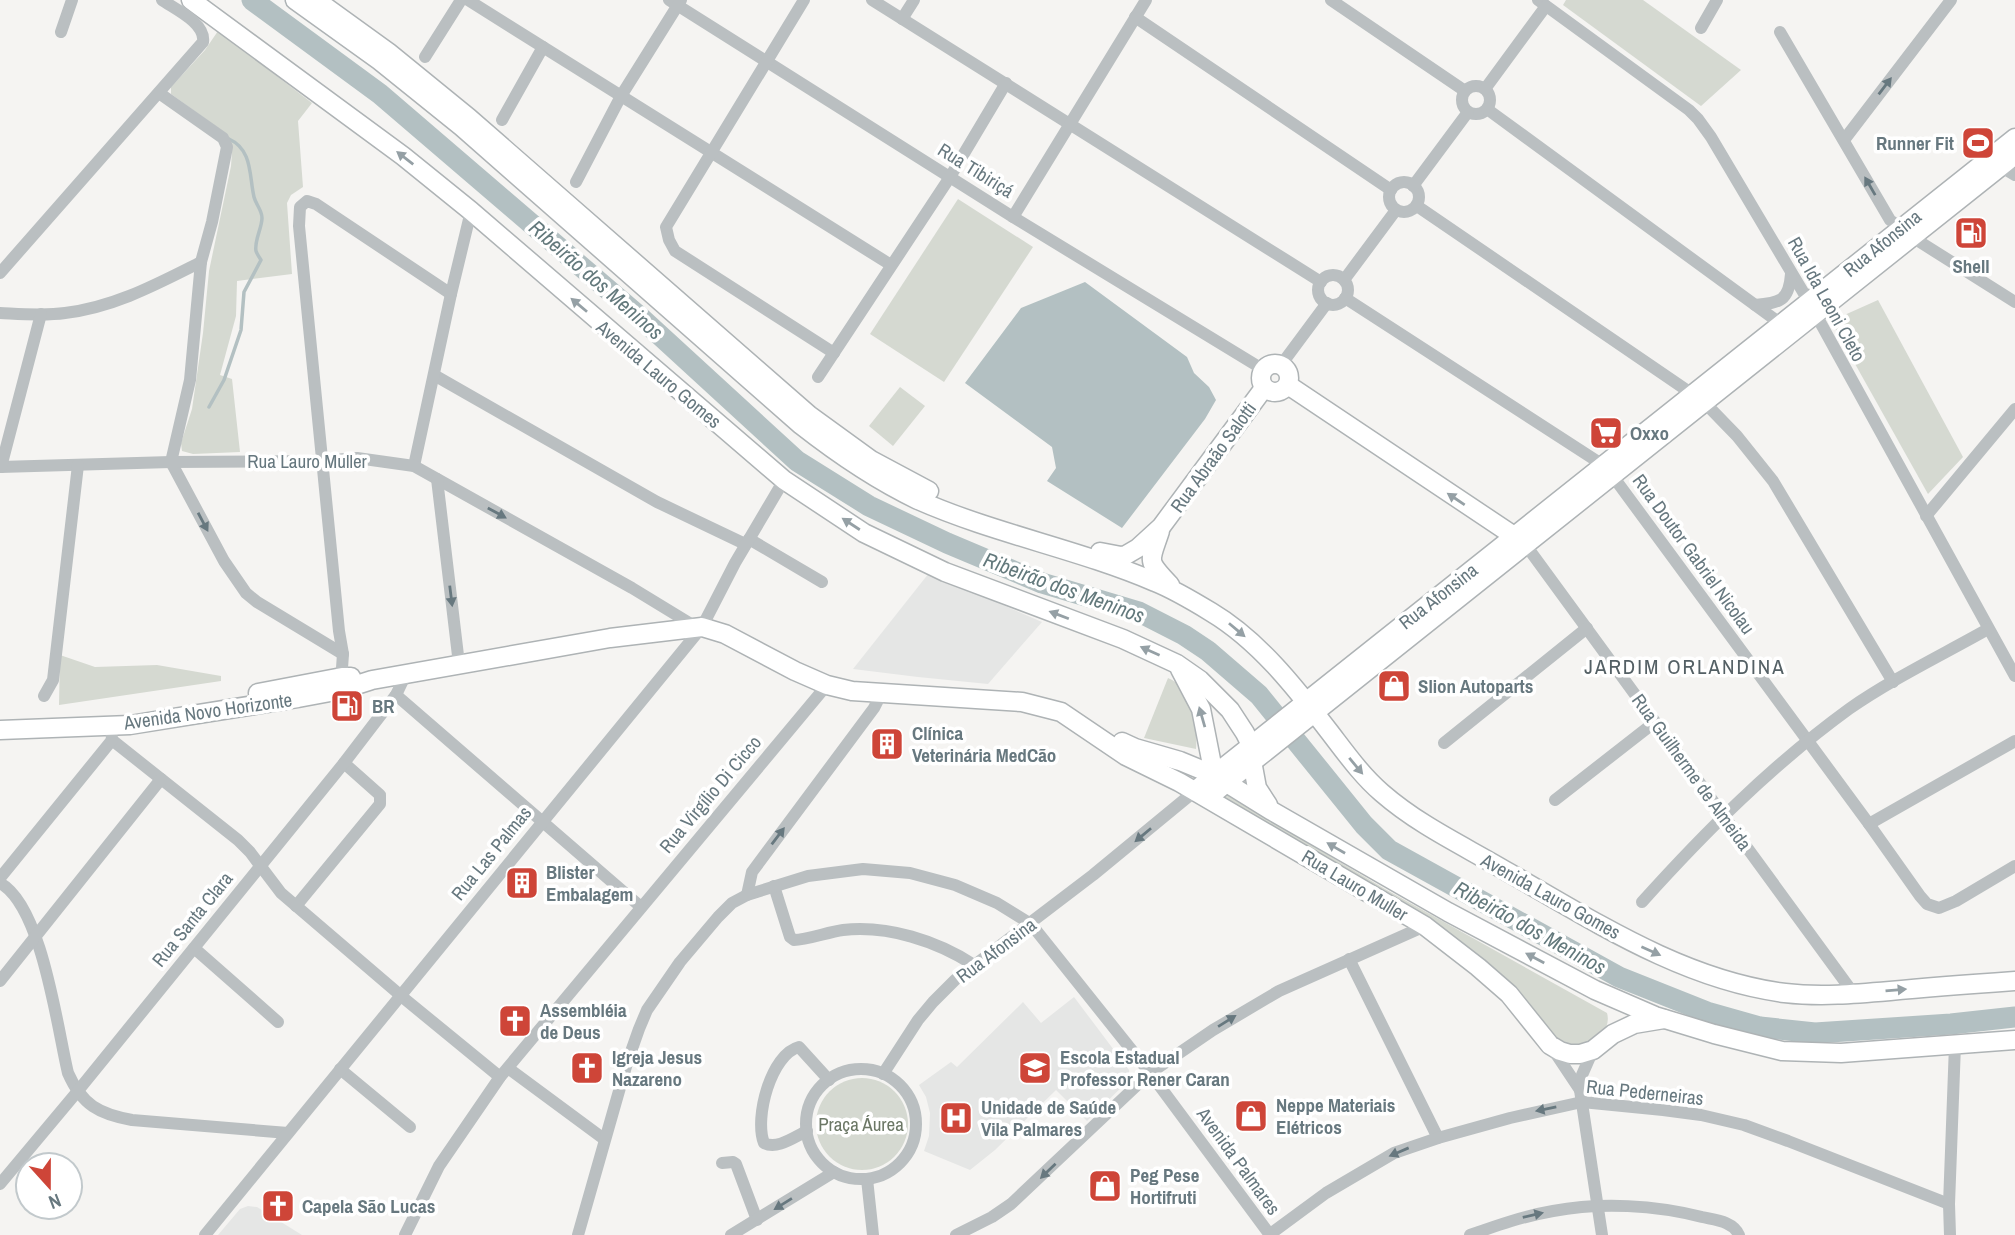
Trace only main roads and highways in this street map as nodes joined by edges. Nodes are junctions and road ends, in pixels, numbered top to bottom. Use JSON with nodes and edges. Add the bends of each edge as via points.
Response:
{"nodes":[{"id":1,"x":191,"y":0,"type":"edge"},
{"id":2,"x":295,"y":0,"type":"edge"},
{"id":3,"x":316,"y":0,"type":"edge"},
{"id":4,"x":2015,"y":138,"type":"edge"},
{"id":5,"x":2015,"y":155,"type":"edge"},
{"id":6,"x":2008,"y":171,"type":"edge"},
{"id":7,"x":1906,"y":232,"type":"junction"},
{"id":8,"x":1811,"y":308,"type":"junction"},
{"id":9,"x":1288,"y":385,"type":"joint"},
{"id":10,"x":1698,"y":399,"type":"junction"},
{"id":11,"x":1161,"y":527,"type":"junction"},
{"id":12,"x":1519,"y":540,"type":"junction"},
{"id":13,"x":1179,"y":593,"type":"junction"},
{"id":14,"x":699,"y":627,"type":"joint"},
{"id":15,"x":1177,"y":664,"type":"junction"},
{"id":16,"x":341,"y":683,"type":"junction"},
{"id":17,"x":1304,"y":712,"type":"junction"},
{"id":18,"x":0,"y":720,"type":"edge"},
{"id":19,"x":1075,"y":720,"type":"junction"},
{"id":20,"x":0,"y":730,"type":"edge"},
{"id":21,"x":1260,"y":746,"type":"junction"},
{"id":22,"x":1219,"y":779,"type":"junction"},
{"id":23,"x":1201,"y":795,"type":"junction"},
{"id":24,"x":1272,"y":811,"type":"junction"},
{"id":25,"x":2015,"y":981,"type":"edge"},
{"id":26,"x":1595,"y":990,"type":"junction"},
{"id":27,"x":1664,"y":1019,"type":"junction"},
{"id":28,"x":1613,"y":1034,"type":"junction"},
{"id":29,"x":2015,"y":1040,"type":"edge"}],
"edges":[{"from":15,"to":1,"type":"main road","name":"Avenida Lauro Gomes","one_way":true,"via":[[945,572],[864,533],[784,480],[471,211]]},
{"from":2,"to":13,"type":"main road","name":"Avenida Lauro Gomes","via":[[453,120],[793,418],[844,457],[934,506]]},
{"from":3,"to":11,"type":"main road","via":[[433,88],[808,415],[871,460],[942,497],[1103,552],[1126,555]]},
{"from":4,"to":7,"type":"main road","name":"Rua Afonsina"},
{"from":5,"to":6,"type":"main road","name":"Rua Afonsina"},
{"from":6,"to":7,"type":"main road","name":"Rua Afonsina"},
{"from":7,"to":8,"type":"main road","name":"Rua Afonsina"},
{"from":8,"to":10,"type":"main road","name":"Rua Afonsina"},
{"from":8,"to":10,"type":"main road","name":"Rua Afonsina","via":[[1781,324]]},
{"from":9,"to":11,"type":"main road","name":"Rua Abraão Salotti","via":[[1277,392],[1270,374]]},
{"from":12,"to":9,"type":"main road","name":"Rua Guilherme de Almeida","one_way":true},
{"from":10,"to":12,"type":"main road","name":"Rua Afonsina"},
{"from":11,"to":13,"type":"main road","name":"Avenida Lauro Gomes","via":[[1150,555],[1152,563]]},
{"from":12,"to":17,"type":"main road","name":"Rua Afonsina"},
{"from":13,"to":17,"type":"main road","name":"Avenida Lauro Gomes","one_way":true,"via":[[1242,635],[1276,668]]},
{"from":14,"to":16,"type":"main road","name":"Avenida Novo Horizonte"},
{"from":14,"to":19,"type":"main road","name":"Rua Lauro Muller","via":[[725,634],[827,685],[881,694],[1022,702]]},
{"from":15,"to":21,"type":"main road","name":"Avenida Lauro Gomes","via":[[1200,680]]},
{"from":22,"to":15,"type":"main road","one_way":true,"via":[[1201,709]]},
{"from":16,"to":18,"type":"main road","name":"Avenida Novo Horizonte","via":[[129,713]]},
{"from":16,"to":20,"type":"main road","name":"Avenida Novo Horizonte","via":[[111,732]]},
{"from":17,"to":21,"type":"main road","name":"Rua Afonsina"},
{"from":17,"to":25,"type":"main road","name":"Avenida Lauro Gomes","one_way":true,"via":[[1382,793],[1421,823],[1637,944],[1701,973],[1788,993],[1854,994]]},
{"from":19,"to":22,"type":"main road","name":"Rua Lauro Muller"},
{"from":19,"to":23,"type":"main road","name":"Rua Lauro Muller","via":[[1126,756]]},
{"from":21,"to":22,"type":"main road","name":"Rua Afonsina"},
{"from":21,"to":24,"type":"main road","name":"Avenida Lauro Gomes","via":[[1257,789]]},
{"from":22,"to":23,"type":"main road","name":"Rua Afonsina"},
{"from":22,"to":24,"type":"main road","name":"Rua Lauro Muller"},
{"from":23,"to":28,"type":"main road","name":"Rua Lauro Muller","via":[[1425,926],[1509,994],[1550,1045],[1580,1054]]},
{"from":26,"to":24,"type":"main road","name":"Rua Lauro Muller","one_way":true},
{"from":26,"to":27,"type":"main road","name":"Rua Lauro Muller"},
{"from":26,"to":28,"type":"main road","via":[[1612,1009]]},
{"from":27,"to":28,"type":"main road","via":[[1634,1024]]},
{"from":27,"to":29,"type":"main road","via":[[1782,1051],[1841,1053]]}]}
